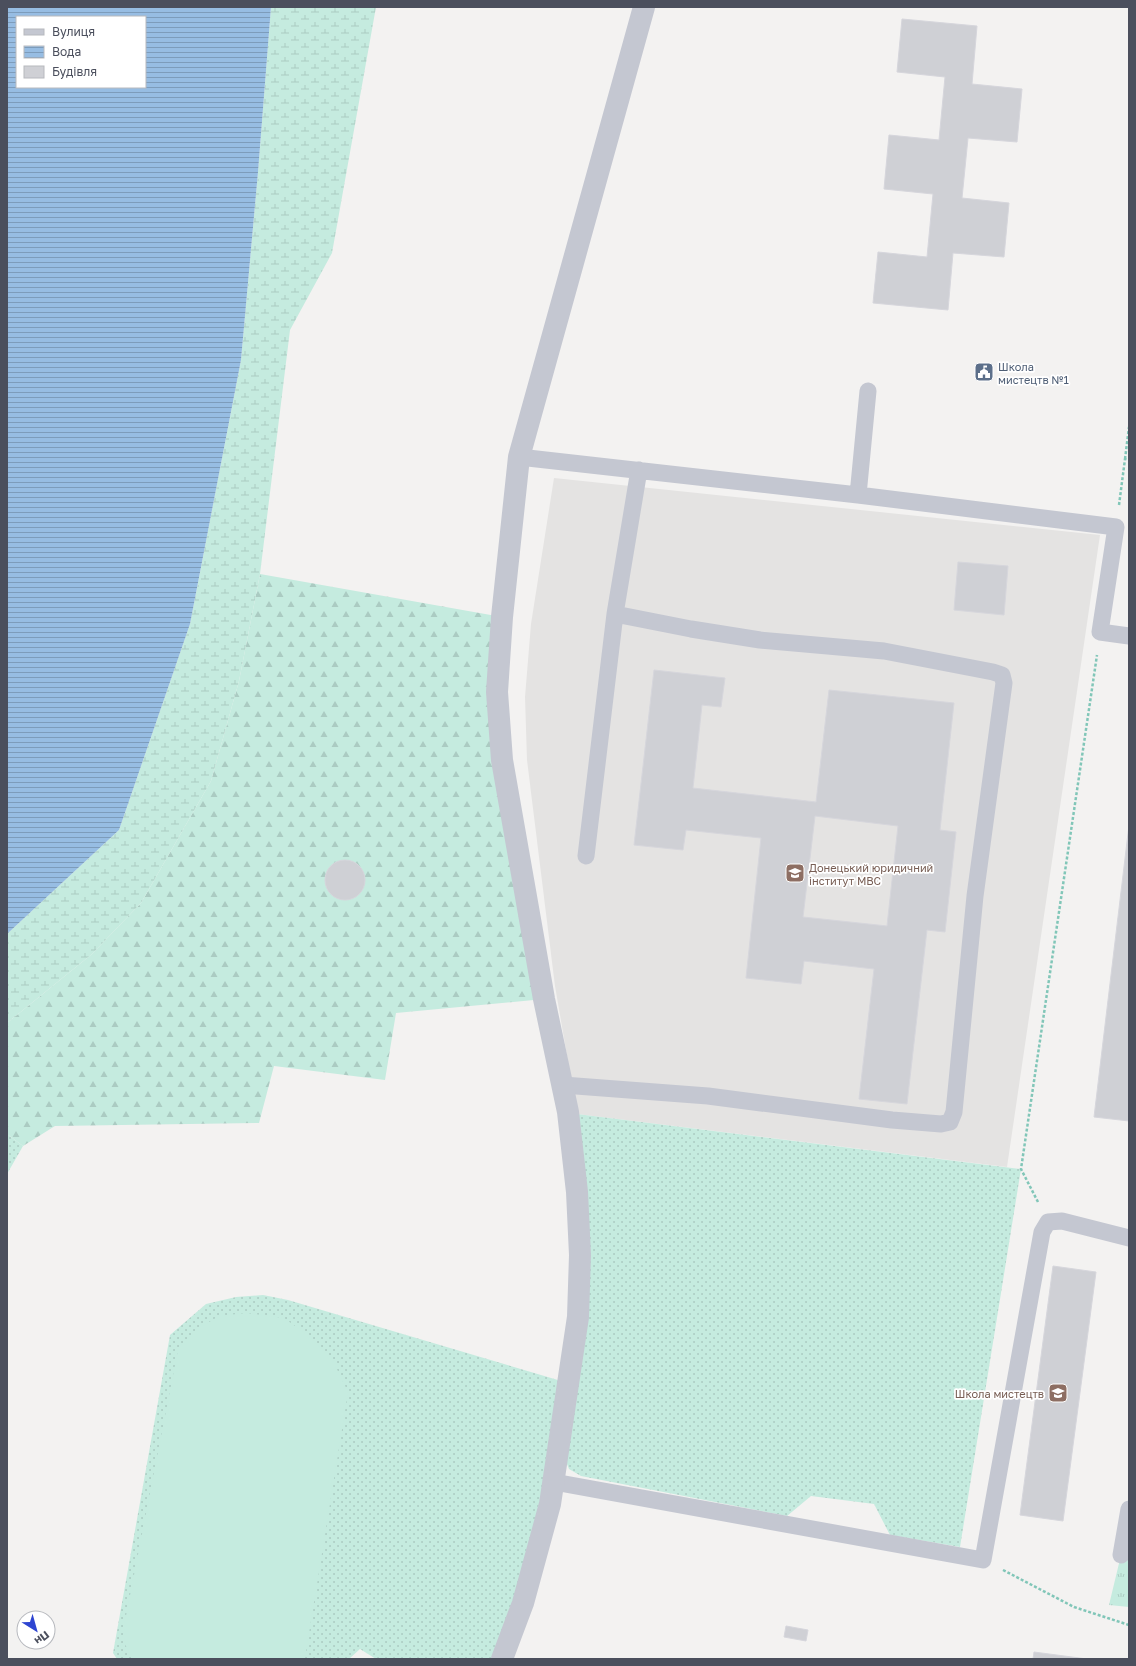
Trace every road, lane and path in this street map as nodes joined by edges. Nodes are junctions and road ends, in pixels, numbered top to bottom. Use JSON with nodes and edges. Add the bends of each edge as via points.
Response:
{"nodes":[{"id":1,"x":644,"y":7,"type":"edge"},
{"id":2,"x":868,"y":391,"type":"dead end"},
{"id":3,"x":1129,"y":427,"type":"edge"},
{"id":4,"x":519,"y":457,"type":"junction"},
{"id":5,"x":1127,"y":459,"type":"edge"},
{"id":6,"x":639,"y":470,"type":"junction"},
{"id":7,"x":858,"y":495,"type":"junction"},
{"id":8,"x":1116,"y":526,"type":"junction"},
{"id":9,"x":615,"y":614,"type":"junction"},
{"id":10,"x":1100,"y":632,"type":"junction"},
{"id":11,"x":1129,"y":636,"type":"edge"},
{"id":12,"x":586,"y":856,"type":"dead end"},
{"id":13,"x":563,"y":1085,"type":"junction"},
{"id":14,"x":1048,"y":1222,"type":"junction"},
{"id":15,"x":1129,"y":1238,"type":"edge"},
{"id":16,"x":554,"y":1482,"type":"junction"},
{"id":17,"x":1129,"y":1509,"type":"edge"},
{"id":18,"x":1121,"y":1555,"type":"dead end"},
{"id":19,"x":983,"y":1560,"type":"junction"},
{"id":20,"x":1129,"y":1625,"type":"edge"},
{"id":21,"x":502,"y":1659,"type":"edge"}],
"edges":[{"from":1,"to":4,"type":"street"},
{"from":2,"to":7,"type":"lane"},
{"from":3,"to":5,"type":"path"},
{"from":4,"to":6,"type":"lane"},
{"from":4,"to":13,"type":"street","via":[[502,617],[497,692],[502,760],[544,1000]]},
{"from":5,"to":8,"type":"path"},
{"from":6,"to":7,"type":"lane"},
{"from":6,"to":9,"type":"lane"},
{"from":7,"to":8,"type":"lane"},
{"from":8,"to":10,"type":"lane"},
{"from":9,"to":12,"type":"lane"},
{"from":9,"to":13,"type":"lane","via":[[760,640],[884,651],[993,672],[1002,676],[1004,683],[975,896],[954,1112],[950,1122],[941,1124],[892,1120],[708,1096]]},
{"from":10,"to":11,"type":"lane"},
{"from":10,"to":14,"type":"path","via":[[1021,1169]]},
{"from":13,"to":16,"type":"street","via":[[577,1192],[580,1255],[578,1317]]},
{"from":14,"to":15,"type":"lane","via":[[1062,1222]]},
{"from":14,"to":19,"type":"lane","via":[[1042,1232]]},
{"from":16,"to":19,"type":"lane"},
{"from":16,"to":21,"type":"street","via":[[523,1603]]},
{"from":17,"to":18,"type":"lane"},
{"from":19,"to":20,"type":"path","via":[[1074,1607]]}]}
